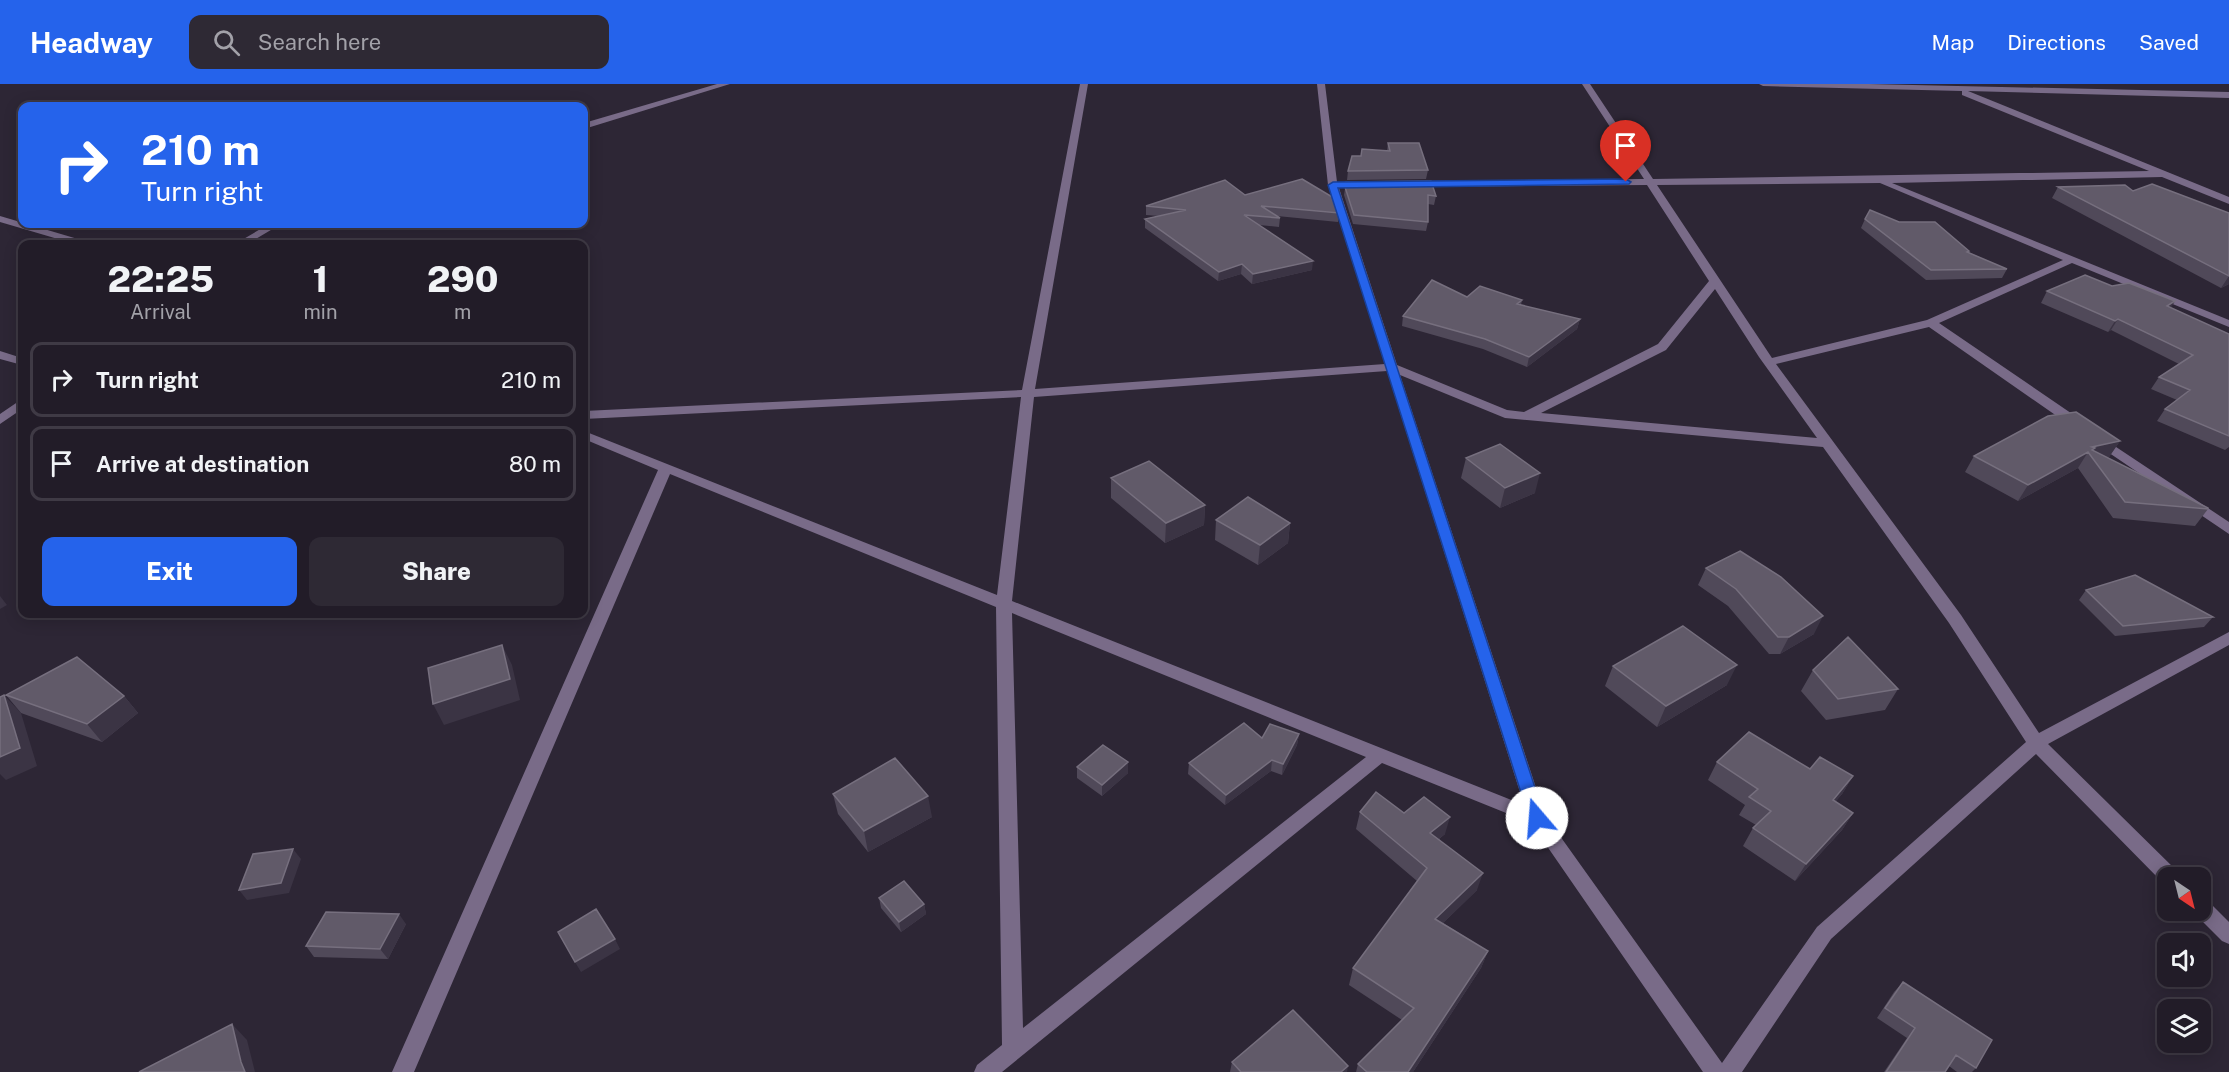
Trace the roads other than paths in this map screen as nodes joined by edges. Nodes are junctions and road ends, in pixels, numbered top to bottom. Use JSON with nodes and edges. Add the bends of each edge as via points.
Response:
{"nodes":[{"id":1,"x":726,"y":84,"type":"edge"},
{"id":2,"x":1084,"y":84,"type":"edge"},
{"id":3,"x":1321,"y":84,"type":"edge"},
{"id":4,"x":1586,"y":84,"type":"edge"},
{"id":5,"x":1763,"y":84,"type":"edge"},
{"id":6,"x":1952,"y":87,"type":"edge"},
{"id":7,"x":2229,"y":95,"type":"edge"},
{"id":8,"x":588,"y":125,"type":"edge"},
{"id":9,"x":2162,"y":174,"type":"junction"},
{"id":10,"x":1877,"y":180,"type":"junction"},
{"id":11,"x":1649,"y":182,"type":"junction"},
{"id":12,"x":1380,"y":184,"type":"edge"},
{"id":13,"x":1403,"y":184,"type":"edge"},
{"id":14,"x":1333,"y":185,"type":"junction"},
{"id":15,"x":2229,"y":201,"type":"edge"},
{"id":16,"x":0,"y":219,"type":"edge"},
{"id":17,"x":18,"y":224,"type":"edge"},
{"id":18,"x":30,"y":228,"type":"edge"},
{"id":19,"x":269,"y":228,"type":"edge"},
{"id":20,"x":71,"y":240,"type":"edge"},
{"id":21,"x":247,"y":240,"type":"edge"},
{"id":22,"x":2073,"y":259,"type":"junction"},
{"id":23,"x":1715,"y":281,"type":"junction"},
{"id":24,"x":1931,"y":322,"type":"junction"},
{"id":25,"x":2229,"y":324,"type":"edge"},
{"id":26,"x":0,"y":355,"type":"edge"},
{"id":27,"x":18,"y":361,"type":"edge"},
{"id":28,"x":1769,"y":362,"type":"junction"},
{"id":29,"x":1392,"y":367,"type":"junction"},
{"id":30,"x":1028,"y":393,"type":"junction"},
{"id":31,"x":18,"y":405,"type":"edge"},
{"id":32,"x":588,"y":415,"type":"edge"},
{"id":33,"x":1525,"y":416,"type":"junction"},
{"id":34,"x":0,"y":420,"type":"edge"},
{"id":35,"x":588,"y":437,"type":"edge"},
{"id":36,"x":1827,"y":443,"type":"junction"},
{"id":37,"x":666,"y":468,"type":"junction"},
{"id":38,"x":2229,"y":529,"type":"edge"},
{"id":39,"x":1004,"y":605,"type":"junction"},
{"id":40,"x":2229,"y":638,"type":"edge"},
{"id":41,"x":2036,"y":743,"type":"junction"},
{"id":42,"x":1380,"y":755,"type":"junction"},
{"id":43,"x":1537,"y":818,"type":"junction"},
{"id":44,"x":2160,"y":867,"type":"edge"},
{"id":45,"x":2211,"y":917,"type":"edge"},
{"id":46,"x":2229,"y":935,"type":"edge"},
{"id":47,"x":1013,"y":1050,"type":"junction"},
{"id":48,"x":403,"y":1072,"type":"edge"},
{"id":49,"x":985,"y":1072,"type":"edge"},
{"id":50,"x":1716,"y":1072,"type":"edge"},
{"id":51,"x":1729,"y":1072,"type":"edge"}],
"edges":[{"from":1,"to":8,"type":"street"},
{"from":2,"to":30,"type":"street"},
{"from":3,"to":14,"type":"street"},
{"from":4,"to":11,"type":"street"},
{"from":5,"to":6,"type":"street"},
{"from":6,"to":7,"type":"street"},
{"from":6,"to":9,"type":"street"},
{"from":9,"to":10,"type":"street"},
{"from":9,"to":15,"type":"street"},
{"from":10,"to":11,"type":"street"},
{"from":10,"to":22,"type":"street"},
{"from":11,"to":13,"type":"street"},
{"from":11,"to":23,"type":"street"},
{"from":12,"to":14,"type":"street"},
{"from":14,"to":29,"type":"street"},
{"from":16,"to":17,"type":"street"},
{"from":18,"to":20,"type":"street"},
{"from":19,"to":21,"type":"street"},
{"from":22,"to":24,"type":"street"},
{"from":22,"to":25,"type":"street"},
{"from":23,"to":28,"type":"street"},
{"from":23,"to":33,"type":"street","via":[[1662,347]]},
{"from":24,"to":28,"type":"street"},
{"from":24,"to":38,"type":"street"},
{"from":26,"to":27,"type":"street"},
{"from":28,"to":36,"type":"street"},
{"from":29,"to":30,"type":"street"},
{"from":29,"to":33,"type":"street","via":[[1505,414]]},
{"from":29,"to":43,"type":"street"},
{"from":30,"to":32,"type":"street"},
{"from":30,"to":39,"type":"street"},
{"from":31,"to":34,"type":"street"},
{"from":33,"to":36,"type":"street"},
{"from":35,"to":37,"type":"street"},
{"from":36,"to":41,"type":"street","via":[[1955,620]]},
{"from":37,"to":39,"type":"street"},
{"from":37,"to":48,"type":"street"},
{"from":39,"to":42,"type":"street"},
{"from":39,"to":47,"type":"street"},
{"from":40,"to":41,"type":"street"},
{"from":41,"to":44,"type":"street"},
{"from":41,"to":51,"type":"street","via":[[1824,933]]},
{"from":42,"to":43,"type":"street"},
{"from":42,"to":47,"type":"street"},
{"from":43,"to":50,"type":"street"},
{"from":45,"to":46,"type":"street"},
{"from":47,"to":49,"type":"street"}]}
